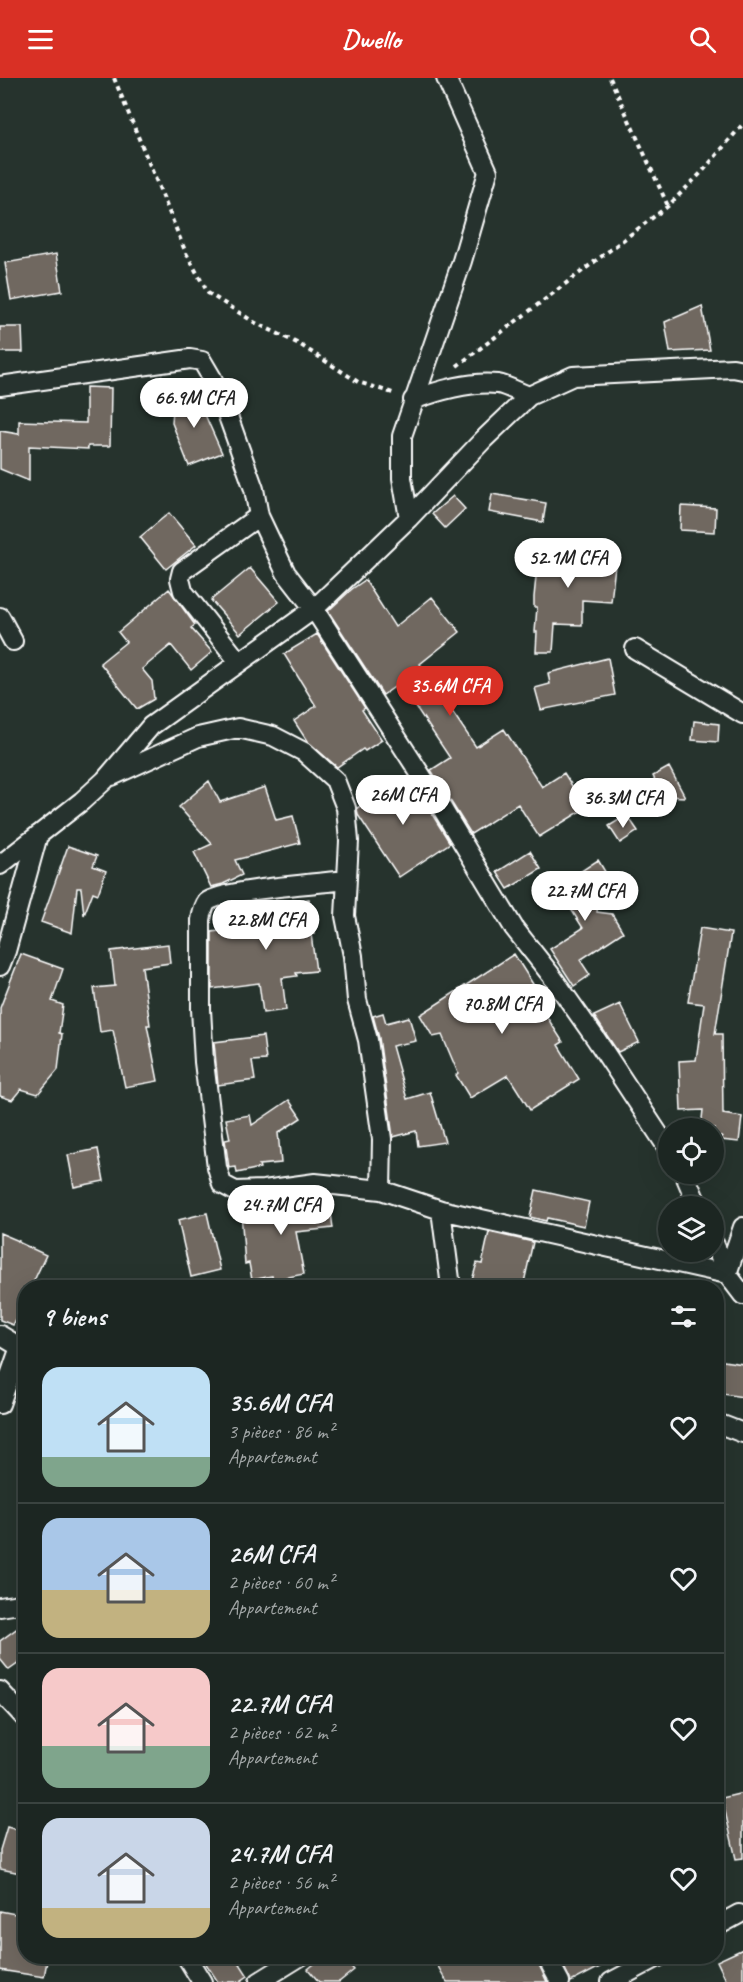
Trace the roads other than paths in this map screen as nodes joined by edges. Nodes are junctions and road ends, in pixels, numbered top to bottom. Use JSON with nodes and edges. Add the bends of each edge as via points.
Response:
{"nodes":[{"id":1,"x":446,"y":78,"type":"edge"},
{"id":2,"x":743,"y":370,"type":"edge"},
{"id":3,"x":0,"y":386,"type":"edge"},
{"id":4,"x":529,"y":396,"type":"junction"},
{"id":5,"x":414,"y":400,"type":"junction"},
{"id":6,"x":259,"y":516,"type":"junction"},
{"id":7,"x":409,"y":518,"type":"junction"},
{"id":8,"x":314,"y":609,"type":"junction"},
{"id":9,"x":0,"y":617,"type":"edge"},
{"id":10,"x":13,"y":641,"type":"dead end"},
{"id":11,"x":635,"y":649,"type":"dead end"},
{"id":12,"x":239,"y":662,"type":"junction"},
{"id":13,"x":743,"y":714,"type":"edge"},
{"id":14,"x":105,"y":780,"type":"junction"},
{"id":15,"x":38,"y":835,"type":"junction"},
{"id":16,"x":0,"y":865,"type":"edge"},
{"id":17,"x":346,"y":880,"type":"junction"},
{"id":18,"x":0,"y":966,"type":"edge"},
{"id":19,"x":658,"y":1134,"type":"edge"},
{"id":20,"x":381,"y":1190,"type":"junction"},
{"id":21,"x":441,"y":1210,"type":"junction"},
{"id":22,"x":743,"y":1227,"type":"edge"},
{"id":23,"x":722,"y":1262,"type":"edge"},
{"id":24,"x":727,"y":1274,"type":"junction"},
{"id":25,"x":450,"y":1280,"type":"edge"},
{"id":26,"x":743,"y":1295,"type":"edge"},
{"id":27,"x":0,"y":1335,"type":"edge"},
{"id":28,"x":18,"y":1345,"type":"edge"},
{"id":29,"x":18,"y":1360,"type":"edge"},
{"id":30,"x":0,"y":1404,"type":"edge"},
{"id":31,"x":724,"y":1426,"type":"edge"},
{"id":32,"x":743,"y":1433,"type":"edge"},
{"id":33,"x":18,"y":1604,"type":"edge"},
{"id":34,"x":0,"y":1607,"type":"edge"},
{"id":35,"x":0,"y":1691,"type":"edge"},
{"id":36,"x":18,"y":1710,"type":"edge"},
{"id":37,"x":739,"y":1914,"type":"dead end"},
{"id":38,"x":724,"y":1922,"type":"edge"},
{"id":39,"x":191,"y":1964,"type":"edge"},
{"id":40,"x":288,"y":1964,"type":"edge"},
{"id":41,"x":550,"y":1964,"type":"edge"},
{"id":42,"x":645,"y":1964,"type":"edge"},
{"id":43,"x":202,"y":1982,"type":"edge"},
{"id":44,"x":259,"y":1982,"type":"edge"},
{"id":45,"x":560,"y":1982,"type":"edge"},
{"id":46,"x":611,"y":1982,"type":"edge"}],
"edges":[{"from":1,"to":5,"type":"street","via":[[488,172]]},
{"from":2,"to":4,"type":"street","via":[[573,376]]},
{"from":3,"to":6,"type":"street","via":[[190,359],[202,361],[227,415],[254,489]]},
{"from":4,"to":5,"type":"street","via":[[499,384],[443,389]]},
{"from":4,"to":7,"type":"street"},
{"from":5,"to":7,"type":"street","via":[[402,436],[402,478]]},
{"from":6,"to":8,"type":"street","via":[[286,573]]},
{"from":6,"to":12,"type":"street","via":[[182,571],[180,579],[183,591]]},
{"from":7,"to":8,"type":"street"},
{"from":8,"to":12,"type":"street"},
{"from":8,"to":19,"type":"street","via":[[514,928],[570,1002]]},
{"from":9,"to":10,"type":"street"},
{"from":11,"to":13,"type":"street"},
{"from":12,"to":14,"type":"street","via":[[152,726]]},
{"from":14,"to":15,"type":"street"},
{"from":14,"to":17,"type":"street","via":[[198,737],[238,728],[273,736],[304,752],[335,780],[346,808]]},
{"from":15,"to":16,"type":"street"},
{"from":15,"to":18,"type":"street"},
{"from":17,"to":20,"type":"street","via":[[345,915],[382,1140]]},
{"from":17,"to":20,"type":"street","via":[[218,897],[203,908],[204,1062],[222,1184],[235,1191],[315,1183]]},
{"from":20,"to":21,"type":"street"},
{"from":21,"to":24,"type":"street"},
{"from":21,"to":25,"type":"street"},
{"from":22,"to":24,"type":"street"},
{"from":23,"to":24,"type":"street"},
{"from":24,"to":26,"type":"street"},
{"from":27,"to":28,"type":"street"},
{"from":29,"to":30,"type":"street"},
{"from":31,"to":32,"type":"street"},
{"from":33,"to":34,"type":"street"},
{"from":35,"to":36,"type":"street"},
{"from":37,"to":38,"type":"street"},
{"from":39,"to":43,"type":"street"},
{"from":40,"to":44,"type":"street"},
{"from":41,"to":45,"type":"street"},
{"from":42,"to":46,"type":"street"}]}
